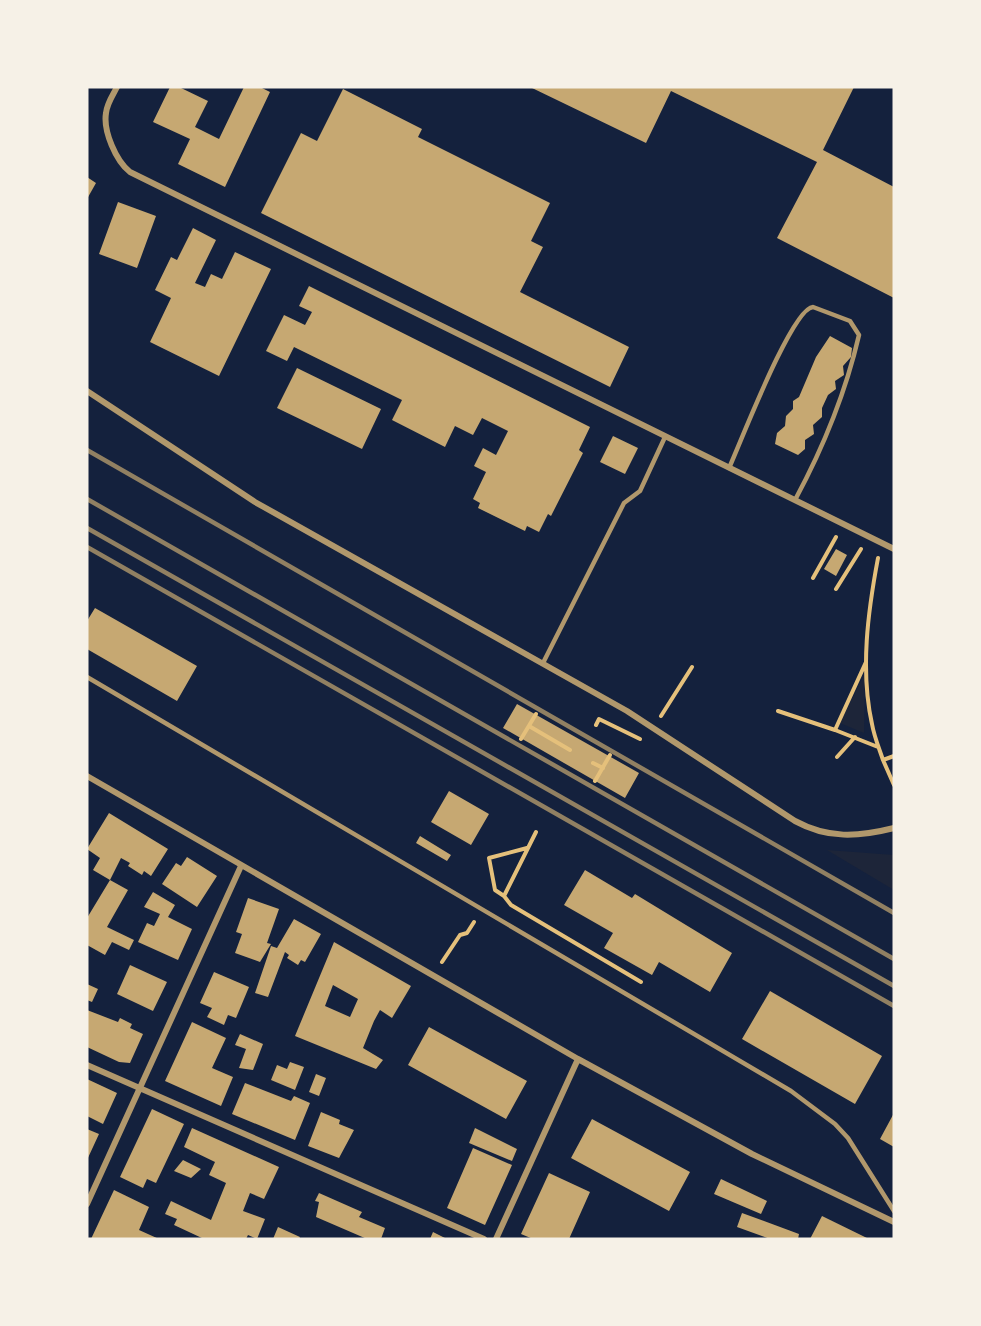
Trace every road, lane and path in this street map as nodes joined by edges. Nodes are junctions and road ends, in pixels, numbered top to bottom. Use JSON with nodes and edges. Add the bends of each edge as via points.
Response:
{"nodes":[{"id":1,"x":117,"y":87,"type":"edge"},
{"id":2,"x":87,"y":391,"type":"edge"},
{"id":3,"x":665,"y":437,"type":"junction"},
{"id":4,"x":729,"y":468,"type":"junction"},
{"id":5,"x":795,"y":501,"type":"junction"},
{"id":6,"x":843,"y":524,"type":"junction"},
{"id":7,"x":868,"y":536,"type":"junction"},
{"id":8,"x":880,"y":543,"type":"junction"},
{"id":9,"x":894,"y":549,"type":"edge"},
{"id":10,"x":813,"y":578,"type":"dead end"},
{"id":11,"x":836,"y":589,"type":"dead end"},
{"id":12,"x":866,"y":661,"type":"junction"},
{"id":13,"x":543,"y":663,"type":"junction"},
{"id":14,"x":692,"y":667,"type":"dead end"},
{"id":15,"x":87,"y":677,"type":"edge"},
{"id":16,"x":778,"y":711,"type":"dead end"},
{"id":17,"x":536,"y":714,"type":"dead end"},
{"id":18,"x":657,"y":722,"type":"dead end"},
{"id":19,"x":596,"y":725,"type":"dead end"},
{"id":20,"x":529,"y":726,"type":"junction"},
{"id":21,"x":835,"y":730,"type":"junction"},
{"id":22,"x":855,"y":737,"type":"junction"},
{"id":23,"x":521,"y":740,"type":"dead end"},
{"id":24,"x":637,"y":740,"type":"dead end"},
{"id":25,"x":879,"y":748,"type":"junction"},
{"id":26,"x":570,"y":750,"type":"dead end"},
{"id":27,"x":610,"y":755,"type":"dead end"},
{"id":28,"x":894,"y":756,"type":"edge"},
{"id":29,"x":837,"y":757,"type":"dead end"},
{"id":30,"x":883,"y":760,"type":"junction"},
{"id":31,"x":593,"y":763,"type":"dead end"},
{"id":32,"x":603,"y":768,"type":"junction"},
{"id":33,"x":87,"y":777,"type":"edge"},
{"id":34,"x":595,"y":781,"type":"dead end"},
{"id":35,"x":894,"y":785,"type":"edge"},
{"id":36,"x":894,"y":828,"type":"edge"},
{"id":37,"x":536,"y":832,"type":"dead end"},
{"id":38,"x":527,"y":848,"type":"junction"},
{"id":39,"x":241,"y":866,"type":"junction"},
{"id":40,"x":504,"y":896,"type":"junction"},
{"id":41,"x":460,"y":935,"type":"dead end"},
{"id":42,"x":450,"y":950,"type":"dead end"},
{"id":43,"x":641,"y":982,"type":"dead end"},
{"id":44,"x":578,"y":1059,"type":"junction"},
{"id":45,"x":87,"y":1065,"type":"edge"},
{"id":46,"x":140,"y":1088,"type":"junction"},
{"id":47,"x":87,"y":1204,"type":"edge"},
{"id":48,"x":894,"y":1211,"type":"edge"},
{"id":49,"x":894,"y":1222,"type":"edge"},
{"id":50,"x":484,"y":1239,"type":"edge"},
{"id":51,"x":496,"y":1239,"type":"edge"}],
"edges":[{"from":1,"to":3,"type":"street","via":[[105,121],[117,159],[130,172]]},
{"from":2,"to":13,"type":"street","via":[[280,517]]},
{"from":3,"to":4,"type":"street"},
{"from":3,"to":13,"type":"lane","via":[[640,491],[624,502]]},
{"from":4,"to":5,"type":"street"},
{"from":4,"to":5,"type":"lane","via":[[772,366],[803,311],[813,307],[850,321],[859,335],[855,351]]},
{"from":5,"to":6,"type":"street"},
{"from":6,"to":7,"type":"street"},
{"from":6,"to":10,"type":"path"},
{"from":7,"to":8,"type":"street"},
{"from":7,"to":11,"type":"path"},
{"from":8,"to":9,"type":"street"},
{"from":8,"to":12,"type":"path"},
{"from":12,"to":21,"type":"path"},
{"from":12,"to":25,"type":"path","via":[[872,724]]},
{"from":13,"to":36,"type":"street","via":[[662,732],[804,827],[841,836]]},
{"from":14,"to":18,"type":"path"},
{"from":15,"to":48,"type":"lane","via":[[791,1091],[848,1138]]},
{"from":16,"to":21,"type":"path"},
{"from":17,"to":20,"type":"path"},
{"from":19,"to":24,"type":"path","via":[[599,719]]},
{"from":20,"to":23,"type":"path"},
{"from":20,"to":26,"type":"path"},
{"from":21,"to":22,"type":"path"},
{"from":22,"to":25,"type":"path"},
{"from":22,"to":29,"type":"path"},
{"from":25,"to":30,"type":"path"},
{"from":27,"to":32,"type":"path"},
{"from":28,"to":30,"type":"path"},
{"from":30,"to":35,"type":"path"},
{"from":31,"to":32,"type":"path"},
{"from":32,"to":34,"type":"path"},
{"from":33,"to":39,"type":"street"},
{"from":37,"to":38,"type":"path"},
{"from":38,"to":40,"type":"path"},
{"from":38,"to":40,"type":"path","via":[[489,858],[495,890]]},
{"from":39,"to":44,"type":"street"},
{"from":39,"to":46,"type":"street"},
{"from":40,"to":43,"type":"path","via":[[510,905]]},
{"from":41,"to":42,"type":"path"},
{"from":44,"to":49,"type":"street","via":[[752,1154]]},
{"from":44,"to":51,"type":"street"},
{"from":45,"to":46,"type":"street"},
{"from":46,"to":47,"type":"street"},
{"from":46,"to":50,"type":"street"}]}
